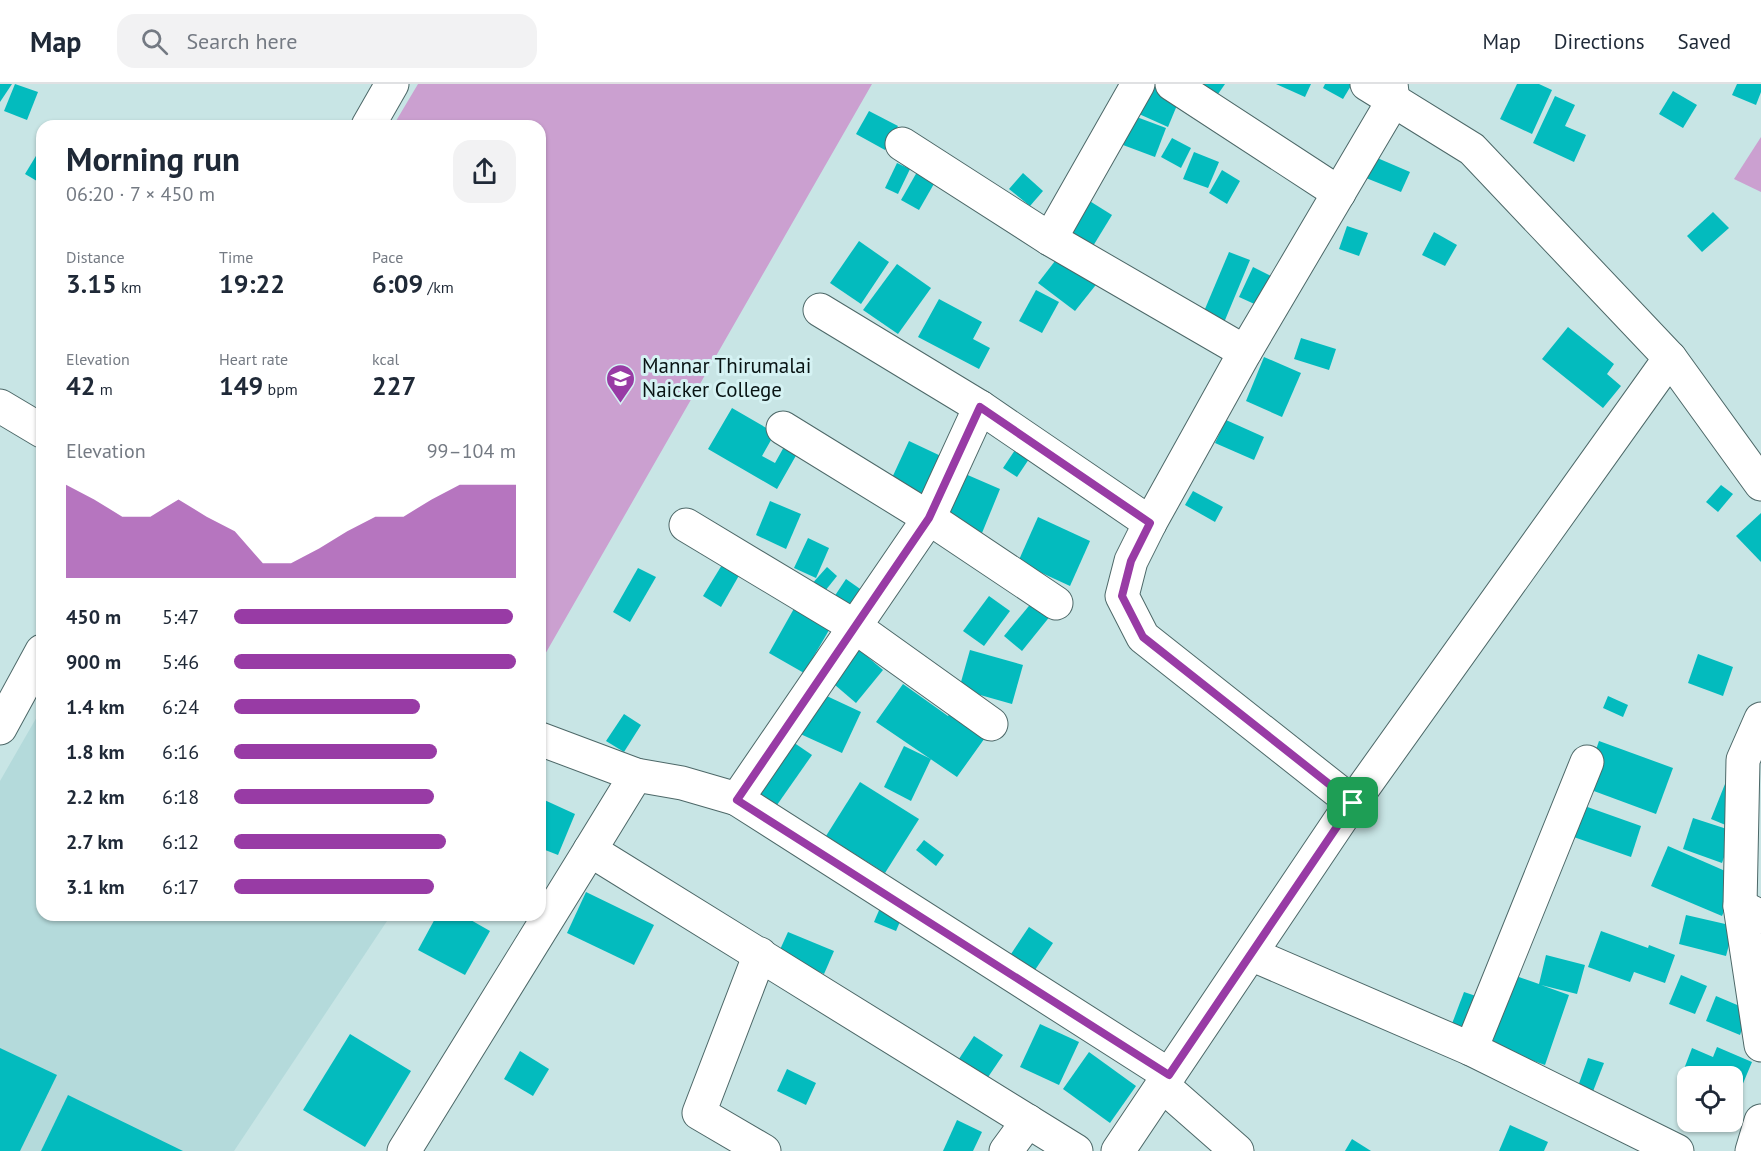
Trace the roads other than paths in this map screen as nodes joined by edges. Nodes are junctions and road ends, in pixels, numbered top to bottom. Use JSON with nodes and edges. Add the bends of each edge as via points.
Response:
{"nodes":[{"id":1,"x":392,"y":84,"type":"edge"},
{"id":2,"x":1138,"y":84,"type":"edge"},
{"id":3,"x":1172,"y":84,"type":"edge"},
{"id":4,"x":1384,"y":90,"type":"edge"},
{"id":5,"x":371,"y":120,"type":"edge"},
{"id":6,"x":902,"y":144,"type":"dead end"},
{"id":7,"x":1339,"y":193,"type":"junction"},
{"id":8,"x":1050,"y":239,"type":"junction"},
{"id":9,"x":820,"y":310,"type":"dead end"},
{"id":10,"x":1245,"y":352,"type":"junction"},
{"id":11,"x":1670,"y":358,"type":"junction"},
{"id":12,"x":0,"y":406,"type":"edge"},
{"id":13,"x":980,"y":407,"type":"junction"},
{"id":14,"x":36,"y":427,"type":"edge"},
{"id":15,"x":783,"y":428,"type":"dead end"},
{"id":16,"x":1761,"y":484,"type":"edge"},
{"id":17,"x":929,"y":518,"type":"junction"},
{"id":18,"x":1150,"y":523,"type":"junction"},
{"id":19,"x":686,"y":525,"type":"dead end"},
{"id":20,"x":1056,"y":603,"type":"dead end"},
{"id":21,"x":854,"y":626,"type":"junction"},
{"id":22,"x":36,"y":662,"type":"edge"},
{"id":23,"x":1761,"y":719,"type":"edge"},
{"id":24,"x":991,"y":724,"type":"dead end"},
{"id":25,"x":0,"y":728,"type":"edge"},
{"id":26,"x":546,"y":741,"type":"edge"},
{"id":27,"x":1587,"y":762,"type":"dead end"},
{"id":28,"x":636,"y":775,"type":"junction"},
{"id":29,"x":1752,"y":796,"type":"edge"},
{"id":30,"x":737,"y":800,"type":"junction"},
{"id":31,"x":1353,"y":803,"type":"junction"},
{"id":32,"x":590,"y":850,"type":"junction"},
{"id":33,"x":1751,"y":912,"type":"edge"},
{"id":34,"x":760,"y":954,"type":"junction"},
{"id":35,"x":1251,"y":954,"type":"junction"},
{"id":36,"x":1761,"y":1045,"type":"edge"},
{"id":37,"x":1470,"y":1049,"type":"junction"},
{"id":38,"x":1166,"y":1080,"type":"junction"},
{"id":39,"x":1028,"y":1121,"type":"junction"},
{"id":40,"x":1761,"y":1122,"type":"edge"},
{"id":41,"x":404,"y":1151,"type":"edge"},
{"id":42,"x":765,"y":1151,"type":"edge"},
{"id":43,"x":1006,"y":1151,"type":"edge"},
{"id":44,"x":1076,"y":1151,"type":"edge"},
{"id":45,"x":1118,"y":1151,"type":"edge"},
{"id":46,"x":1237,"y":1151,"type":"edge"},
{"id":47,"x":1677,"y":1151,"type":"edge"},
{"id":48,"x":1752,"y":1151,"type":"edge"}],
"edges":[{"from":1,"to":5,"type":"street"},
{"from":2,"to":8,"type":"street"},
{"from":3,"to":7,"type":"street"},
{"from":4,"to":7,"type":"street"},
{"from":4,"to":11,"type":"street","via":[[1472,149]]},
{"from":6,"to":8,"type":"street"},
{"from":7,"to":10,"type":"street"},
{"from":8,"to":10,"type":"street"},
{"from":9,"to":13,"type":"street"},
{"from":10,"to":18,"type":"street"},
{"from":11,"to":16,"type":"street"},
{"from":11,"to":31,"type":"street"},
{"from":12,"to":14,"type":"street"},
{"from":13,"to":17,"type":"street"},
{"from":13,"to":18,"type":"street"},
{"from":15,"to":17,"type":"street"},
{"from":17,"to":20,"type":"street"},
{"from":17,"to":21,"type":"street"},
{"from":18,"to":31,"type":"street","via":[[1131,561],[1122,596],[1143,637]]},
{"from":19,"to":21,"type":"street"},
{"from":21,"to":24,"type":"street"},
{"from":21,"to":30,"type":"street"},
{"from":22,"to":25,"type":"street"},
{"from":23,"to":29,"type":"street","via":[[1743,760]]},
{"from":26,"to":28,"type":"street"},
{"from":27,"to":37,"type":"street"},
{"from":28,"to":30,"type":"street","via":[[682,783]]},
{"from":28,"to":32,"type":"street"},
{"from":29,"to":33,"type":"street"},
{"from":30,"to":38,"type":"street"},
{"from":31,"to":35,"type":"street"},
{"from":32,"to":34,"type":"street"},
{"from":32,"to":41,"type":"street"},
{"from":33,"to":36,"type":"street"},
{"from":34,"to":39,"type":"street"},
{"from":34,"to":42,"type":"street","via":[[699,1113]]},
{"from":35,"to":37,"type":"street"},
{"from":35,"to":38,"type":"street"},
{"from":37,"to":47,"type":"street"},
{"from":38,"to":45,"type":"street"},
{"from":38,"to":46,"type":"street"},
{"from":39,"to":43,"type":"street"},
{"from":39,"to":44,"type":"street"},
{"from":40,"to":48,"type":"street"}]}
